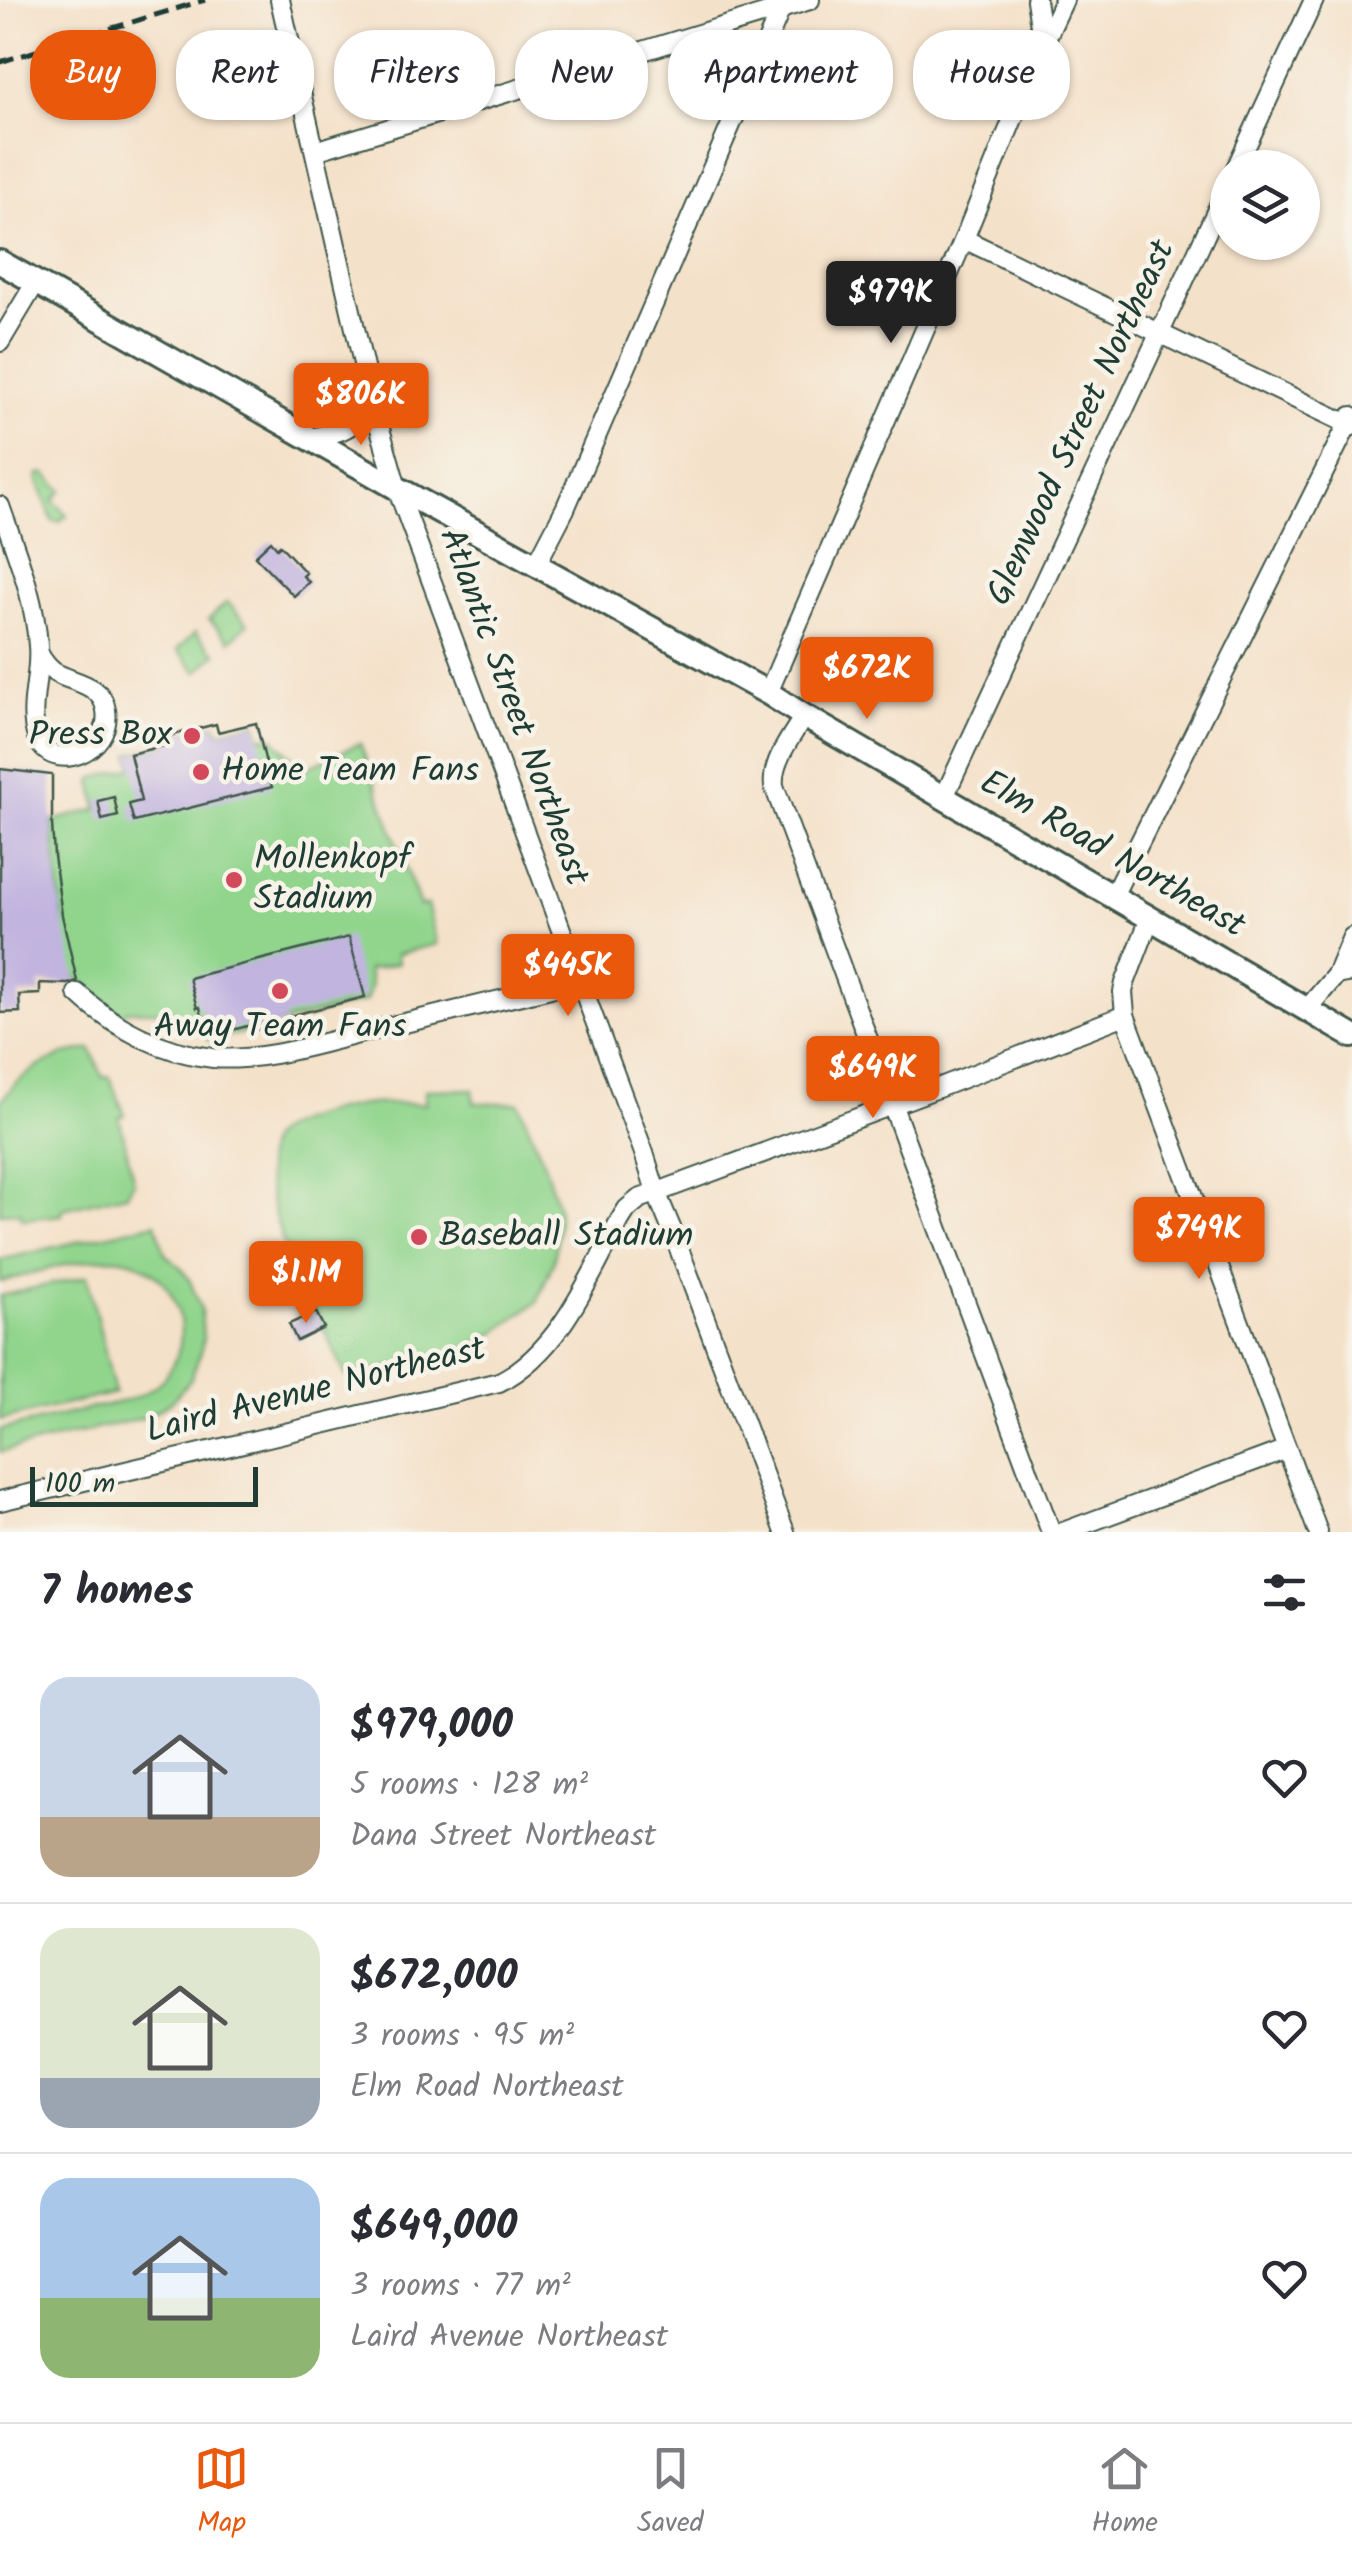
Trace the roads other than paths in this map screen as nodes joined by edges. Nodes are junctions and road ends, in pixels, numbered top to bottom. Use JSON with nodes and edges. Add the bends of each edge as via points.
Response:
{"nodes":[{"id":1,"x":280,"y":0,"type":"edge"},
{"id":2,"x":810,"y":0,"type":"edge"},
{"id":3,"x":1036,"y":0,"type":"edge"},
{"id":4,"x":1064,"y":0,"type":"edge"},
{"id":5,"x":1314,"y":0,"type":"edge"},
{"id":6,"x":782,"y":10,"type":"junction"},
{"id":7,"x":1041,"y":30,"type":"edge"},
{"id":8,"x":1050,"y":30,"type":"edge"},
{"id":9,"x":1012,"y":120,"type":"edge"},
{"id":10,"x":315,"y":150,"type":"junction"},
{"id":11,"x":1244,"y":150,"type":"edge"},
{"id":12,"x":1210,"y":224,"type":"edge"},
{"id":13,"x":964,"y":238,"type":"junction"},
{"id":14,"x":0,"y":262,"type":"edge"},
{"id":15,"x":36,"y":282,"type":"junction"},
{"id":16,"x":1159,"y":333,"type":"junction"},
{"id":17,"x":0,"y":342,"type":"edge"},
{"id":18,"x":370,"y":394,"type":"junction"},
{"id":19,"x":1351,"y":422,"type":"edge"},
{"id":20,"x":310,"y":438,"type":"junction"},
{"id":21,"x":397,"y":488,"type":"junction"},
{"id":22,"x":0,"y":506,"type":"edge"},
{"id":23,"x":536,"y":565,"type":"junction"},
{"id":24,"x":39,"y":654,"type":"junction"},
{"id":25,"x":768,"y":693,"type":"junction"},
{"id":26,"x":804,"y":716,"type":"junction"},
{"id":27,"x":944,"y":797,"type":"junction"},
{"id":28,"x":1114,"y":896,"type":"junction"},
{"id":29,"x":1150,"y":918,"type":"junction"},
{"id":30,"x":1352,"y":936,"type":"edge"},
{"id":31,"x":1344,"y":973,"type":"edge"},
{"id":32,"x":580,"y":981,"type":"junction"},
{"id":33,"x":77,"y":993,"type":"dead end"},
{"id":34,"x":1306,"y":1009,"type":"junction"},
{"id":35,"x":1125,"y":1015,"type":"junction"},
{"id":36,"x":1352,"y":1036,"type":"edge"},
{"id":37,"x":892,"y":1104,"type":"junction"},
{"id":38,"x":656,"y":1192,"type":"junction"},
{"id":39,"x":1287,"y":1449,"type":"junction"},
{"id":40,"x":0,"y":1501,"type":"edge"},
{"id":41,"x":785,"y":1532,"type":"edge"},
{"id":42,"x":1052,"y":1532,"type":"edge"},
{"id":43,"x":1063,"y":1532,"type":"edge"},
{"id":44,"x":1318,"y":1532,"type":"edge"}],
"edges":[{"from":1,"to":10,"type":"street","name":"Atlantic Street Northeast"},
{"from":2,"to":6,"type":"street"},
{"from":3,"to":7,"type":"street"},
{"from":4,"to":8,"type":"street"},
{"from":5,"to":11,"type":"street"},
{"from":6,"to":10,"type":"street"},
{"from":6,"to":23,"type":"street"},
{"from":9,"to":13,"type":"street"},
{"from":10,"to":18,"type":"street","name":"Atlantic Street Northeast"},
{"from":12,"to":16,"type":"street","name":"Glenwood Street Northeast"},
{"from":13,"to":16,"type":"street"},
{"from":13,"to":25,"type":"street"},
{"from":14,"to":15,"type":"main road","name":"Elm Road Northeast"},
{"from":15,"to":17,"type":"street"},
{"from":15,"to":20,"type":"main road","name":"Elm Road Northeast"},
{"from":16,"to":19,"type":"street"},
{"from":16,"to":27,"type":"street","name":"Glenwood Street Northeast"},
{"from":18,"to":20,"type":"street","via":[[355,424]]},
{"from":18,"to":21,"type":"street","name":"Atlantic Street Northeast"},
{"from":19,"to":28,"type":"street"},
{"from":20,"to":21,"type":"main road","name":"Elm Road Northeast"},
{"from":21,"to":23,"type":"main road","name":"Elm Road Northeast"},
{"from":21,"to":32,"type":"street","name":"Atlantic Street Northeast"},
{"from":22,"to":24,"type":"street","via":[[32,600]]},
{"from":23,"to":25,"type":"main road","name":"Elm Road Northeast"},
{"from":24,"to":24,"type":"street","via":[[33,711],[38,741],[50,753],[77,756],[100,739],[106,710],[92,688],[50,669]]},
{"from":25,"to":26,"type":"main road","name":"Elm Road Northeast"},
{"from":26,"to":27,"type":"main road","name":"Elm Road Northeast"},
{"from":26,"to":37,"type":"street","via":[[772,776],[774,786]]},
{"from":27,"to":28,"type":"main road","name":"Elm Road Northeast"},
{"from":28,"to":29,"type":"main road","name":"Elm Road Northeast"},
{"from":29,"to":34,"type":"main road","name":"Elm Road Northeast"},
{"from":29,"to":35,"type":"street","via":[[1125,983]]},
{"from":30,"to":31,"type":"street"},
{"from":31,"to":34,"type":"street"},
{"from":32,"to":33,"type":"street","via":[[287,1052],[231,1058],[203,1057],[144,1038]]},
{"from":32,"to":38,"type":"street","name":"Atlantic Street Northeast"},
{"from":34,"to":36,"type":"main road","name":"Elm Road Northeast"},
{"from":35,"to":37,"type":"street","name":"Laird Avenue Northeast"},
{"from":35,"to":39,"type":"street"},
{"from":37,"to":38,"type":"street","name":"Laird Avenue Northeast"},
{"from":37,"to":42,"type":"street"},
{"from":38,"to":40,"type":"street","name":"Laird Avenue Northeast","via":[[627,1209],[541,1351],[499,1382]]},
{"from":38,"to":41,"type":"street","name":"Atlantic Street Northeast"},
{"from":39,"to":43,"type":"street"},
{"from":39,"to":44,"type":"street"}]}
